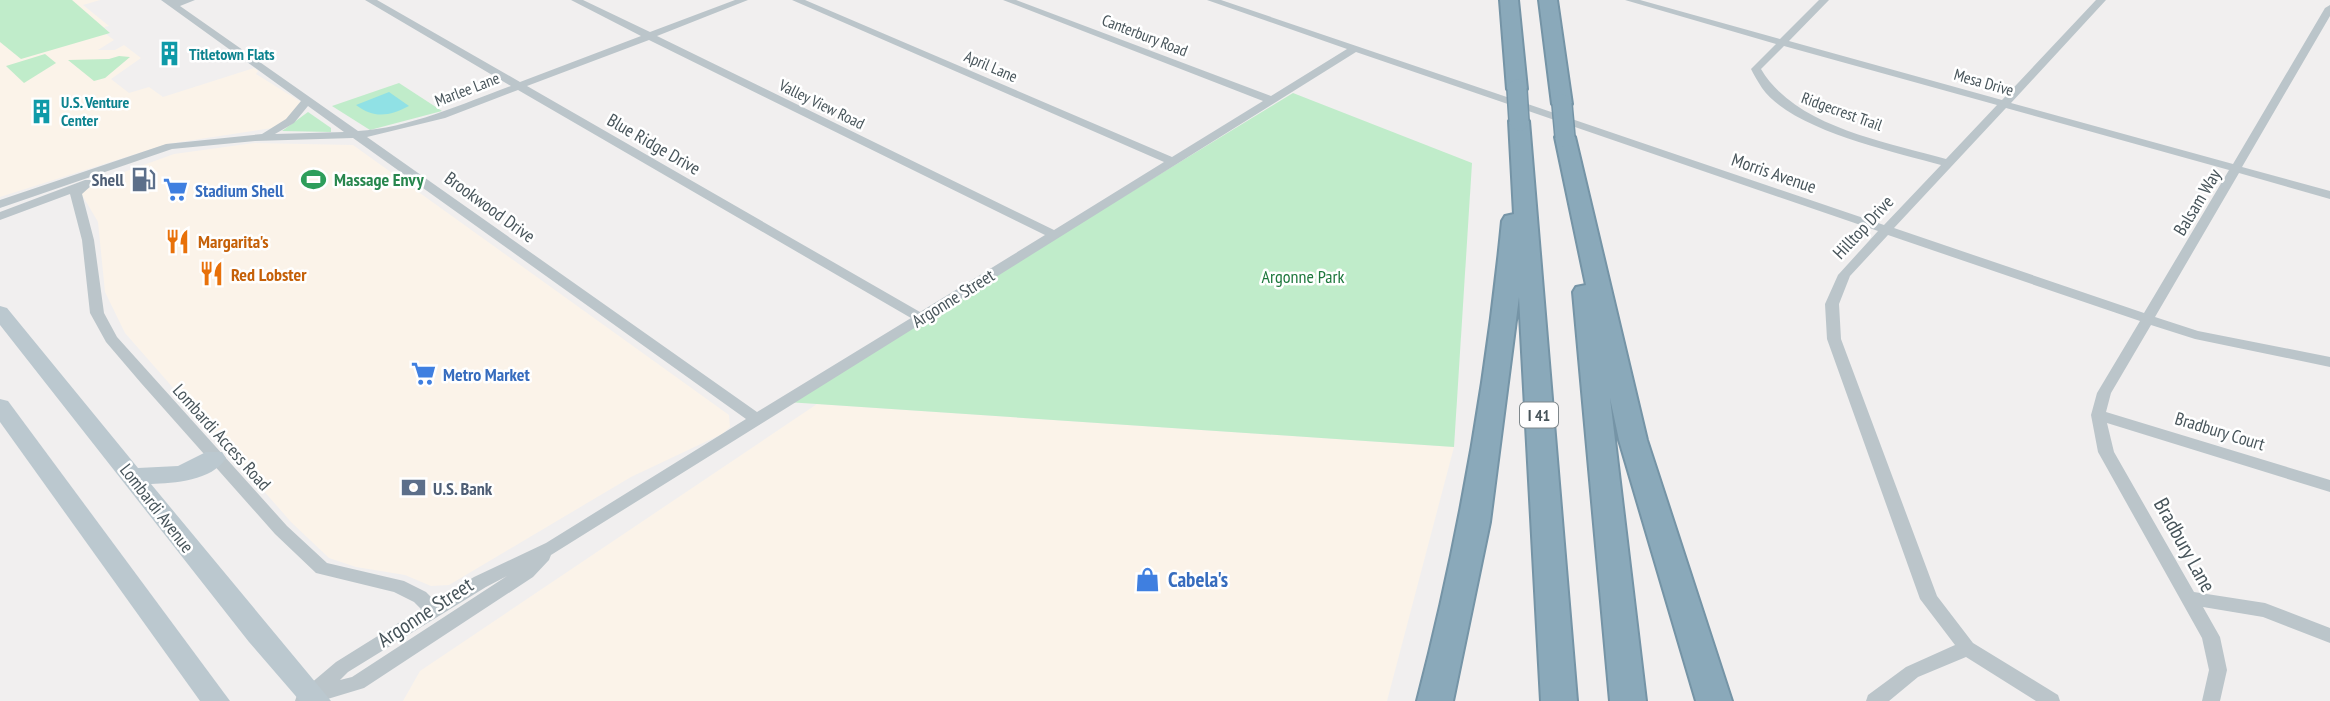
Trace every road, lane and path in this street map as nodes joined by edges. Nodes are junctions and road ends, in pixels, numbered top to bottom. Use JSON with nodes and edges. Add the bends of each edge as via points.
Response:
{"nodes":[{"id":1,"x":190,"y":0,"type":"edge"},
{"id":2,"x":370,"y":0,"type":"edge"},
{"id":3,"x":576,"y":0,"type":"edge"},
{"id":4,"x":743,"y":0,"type":"edge"},
{"id":5,"x":797,"y":0,"type":"edge"},
{"id":6,"x":1008,"y":0,"type":"edge"},
{"id":7,"x":1212,"y":0,"type":"edge"},
{"id":8,"x":1509,"y":0,"type":"edge"},
{"id":9,"x":1548,"y":0,"type":"edge"},
{"id":10,"x":1630,"y":0,"type":"edge"},
{"id":11,"x":1824,"y":0,"type":"edge"},
{"id":12,"x":2101,"y":0,"type":"edge"},
{"id":13,"x":170,"y":2,"type":"edge"},
{"id":14,"x":2330,"y":8,"type":"edge"},
{"id":15,"x":649,"y":36,"type":"junction"},
{"id":16,"x":1781,"y":42,"type":"junction"},
{"id":17,"x":1354,"y":49,"type":"junction"},
{"id":18,"x":518,"y":86,"type":"junction"},
{"id":19,"x":308,"y":99,"type":"junction"},
{"id":20,"x":1272,"y":100,"type":"junction"},
{"id":21,"x":2004,"y":104,"type":"junction"},
{"id":22,"x":1519,"y":125,"type":"junction"},
{"id":23,"x":356,"y":135,"type":"junction"},
{"id":24,"x":255,"y":138,"type":"junction"},
{"id":25,"x":188,"y":145,"type":"junction"},
{"id":26,"x":1172,"y":162,"type":"junction"},
{"id":27,"x":1948,"y":163,"type":"junction"},
{"id":28,"x":2238,"y":169,"type":"junction"},
{"id":29,"x":89,"y":182,"type":"junction"},
{"id":30,"x":1574,"y":186,"type":"junction"},
{"id":31,"x":2330,"y":195,"type":"edge"},
{"id":32,"x":38,"y":202,"type":"junction"},
{"id":33,"x":0,"y":204,"type":"edge"},
{"id":34,"x":76,"y":205,"type":"junction"},
{"id":35,"x":0,"y":216,"type":"edge"},
{"id":36,"x":1886,"y":230,"type":"junction"},
{"id":37,"x":1055,"y":235,"type":"junction"},
{"id":38,"x":0,"y":312,"type":"edge"},
{"id":39,"x":921,"y":318,"type":"junction"},
{"id":40,"x":2148,"y":319,"type":"junction"},
{"id":41,"x":2330,"y":362,"type":"edge"},
{"id":42,"x":0,"y":405,"type":"edge"},
{"id":43,"x":2098,"y":415,"type":"junction"},
{"id":44,"x":758,"y":420,"type":"junction"},
{"id":45,"x":214,"y":458,"type":"junction"},
{"id":46,"x":182,"y":474,"type":"junction"},
{"id":47,"x":132,"y":477,"type":"junction"},
{"id":48,"x":2330,"y":486,"type":"edge"},
{"id":49,"x":157,"y":510,"type":"junction"},
{"id":50,"x":552,"y":547,"type":"junction"},
{"id":51,"x":2189,"y":597,"type":"junction"},
{"id":52,"x":434,"y":611,"type":"junction"},
{"id":53,"x":2330,"y":636,"type":"edge"},
{"id":54,"x":1967,"y":648,"type":"junction"},
{"id":55,"x":311,"y":699,"type":"edge"},
{"id":56,"x":216,"y":701,"type":"edge"},
{"id":57,"x":1435,"y":701,"type":"edge"},
{"id":58,"x":1559,"y":701,"type":"edge"},
{"id":59,"x":1628,"y":701,"type":"edge"},
{"id":60,"x":1714,"y":701,"type":"edge"},
{"id":61,"x":1875,"y":701,"type":"edge"},
{"id":62,"x":2051,"y":701,"type":"edge"},
{"id":63,"x":2211,"y":701,"type":"edge"}],
"edges":[{"from":1,"to":13,"type":"street"},
{"from":2,"to":18,"type":"street","name":"Blue Ridge Drive"},
{"from":3,"to":15,"type":"street","name":"Valley View Road"},
{"from":4,"to":15,"type":"street","name":"Marlee Lane"},
{"from":5,"to":26,"type":"street","name":"April Lane"},
{"from":6,"to":20,"type":"street","name":"Canterbury Road"},
{"from":7,"to":17,"type":"street","name":"Morris Avenue"},
{"from":8,"to":22,"type":"highway","number":"I 41","bridge":true},
{"from":9,"to":30,"type":"highway","bridge":true},
{"from":10,"to":16,"type":"street","name":"Mesa Drive"},
{"from":11,"to":16,"type":"street","name":"Ridgecrest Trail"},
{"from":12,"to":21,"type":"street","name":"Hilltop Drive"},
{"from":13,"to":19,"type":"street","name":"Brookwood Drive"},
{"from":14,"to":28,"type":"street","name":"Balsam Way"},
{"from":15,"to":18,"type":"street","name":"Marlee Lane"},
{"from":15,"to":37,"type":"street","name":"Valley View Road"},
{"from":16,"to":21,"type":"street","name":"Mesa Drive"},
{"from":16,"to":27,"type":"street","name":"Ridgecrest Trail","via":[[1756,69],[1758,78],[1793,112]]},
{"from":17,"to":20,"type":"street","name":"Argonne Street"},
{"from":17,"to":36,"type":"street","name":"Morris Avenue"},
{"from":18,"to":23,"type":"street","name":"Marlee Lane","via":[[402,128]]},
{"from":18,"to":39,"type":"street","name":"Blue Ridge Drive"},
{"from":19,"to":23,"type":"street","name":"Brookwood Drive"},
{"from":19,"to":24,"type":"street","via":[[285,124]]},
{"from":20,"to":26,"type":"street","name":"Argonne Street"},
{"from":21,"to":27,"type":"street","name":"Hilltop Drive"},
{"from":21,"to":28,"type":"street","name":"Mesa Drive"},
{"from":22,"to":57,"type":"highway","via":[[1492,428],[1475,529]]},
{"from":22,"to":58,"type":"highway","number":"I 41"},
{"from":23,"to":24,"type":"street","name":"Marlee Lane"},
{"from":23,"to":44,"type":"street","name":"Brookwood Drive"},
{"from":24,"to":25,"type":"street","name":"Marlee Lane"},
{"from":25,"to":29,"type":"street","name":"Marlee Lane"},
{"from":25,"to":33,"type":"street","name":"Marlee Lane","via":[[146,153]]},
{"from":26,"to":37,"type":"street","name":"Argonne Street"},
{"from":27,"to":36,"type":"street","name":"Hilltop Drive"},
{"from":28,"to":31,"type":"street","name":"Mesa Drive"},
{"from":28,"to":40,"type":"street","name":"Balsam Way"},
{"from":29,"to":32,"type":"street","name":"Marlee Lane"},
{"from":29,"to":34,"type":"street","via":[[76,193]]},
{"from":30,"to":59,"type":"highway"},
{"from":30,"to":60,"type":"highway","via":[[1633,440]]},
{"from":32,"to":34,"type":"street"},
{"from":32,"to":35,"type":"street","name":"Marlee Lane"},
{"from":34,"to":45,"type":"street","name":"Lombardi Access Road","via":[[86,231],[95,305],[102,323]]},
{"from":36,"to":40,"type":"street","name":"Morris Avenue"},
{"from":36,"to":54,"type":"street","name":"Hilltop Drive","via":[[1836,290],[1831,315],[1834,339],[1929,599]]},
{"from":37,"to":39,"type":"street","name":"Argonne Street"},
{"from":38,"to":47,"type":"main road","name":"Lombardi Avenue"},
{"from":39,"to":44,"type":"street","name":"Argonne Street"},
{"from":40,"to":41,"type":"street","name":"Morris Avenue","via":[[2249,348]]},
{"from":40,"to":43,"type":"street","name":"Balsam Way","via":[[2104,393]]},
{"from":42,"to":56,"type":"main road"},
{"from":43,"to":48,"type":"street","name":"Bradbury Court"},
{"from":43,"to":51,"type":"street","name":"Bradbury Lane","via":[[2106,452]]},
{"from":44,"to":50,"type":"street","name":"Argonne Street"},
{"from":45,"to":46,"type":"main road"},
{"from":45,"to":52,"type":"street","name":"Lombardi Access Road","via":[[322,568],[398,586],[421,597]]},
{"from":46,"to":47,"type":"main road"},
{"from":46,"to":49,"type":"main road"},
{"from":47,"to":49,"type":"main road","name":"Lombardi Avenue"},
{"from":49,"to":55,"type":"main road","name":"Lombardi Avenue"},
{"from":50,"to":52,"type":"street","name":"Argonne Street","via":[[480,582]]},
{"from":50,"to":55,"type":"street","name":"Argonne Street","via":[[527,572],[357,683]]},
{"from":51,"to":53,"type":"street","via":[[2265,610]]},
{"from":51,"to":63,"type":"street","name":"Bradbury Lane","via":[[2211,636],[2216,659]]},
{"from":52,"to":55,"type":"street","name":"Argonne Street","via":[[342,667]]},
{"from":54,"to":61,"type":"street","via":[[1912,672]]},
{"from":54,"to":62,"type":"street","name":"Hilltop Drive"}]}
